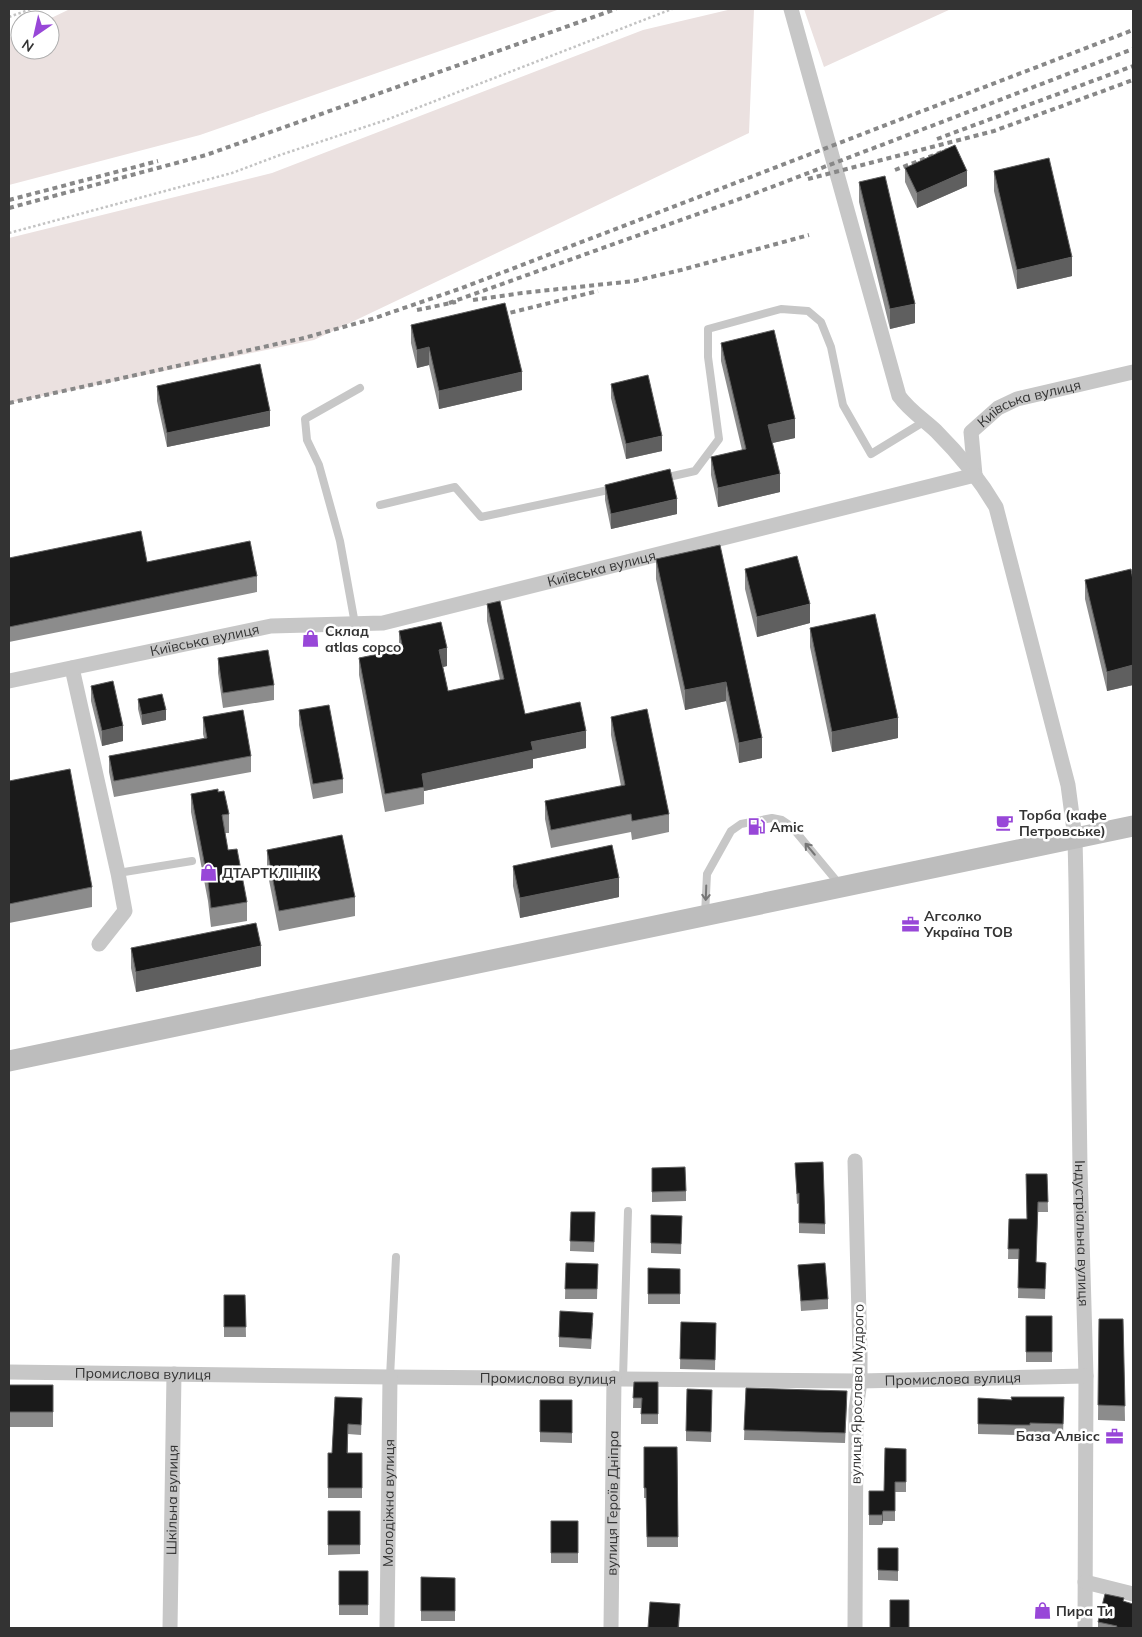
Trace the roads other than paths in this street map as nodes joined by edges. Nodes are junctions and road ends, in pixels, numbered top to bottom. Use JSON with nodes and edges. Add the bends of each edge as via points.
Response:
{"nodes":[{"id":1,"x":791,"y":9,"type":"edge"},
{"id":2,"x":1133,"y":372,"type":"edge"},
{"id":3,"x":360,"y":388,"type":"dead end"},
{"id":4,"x":925,"y":421,"type":"junction"},
{"id":5,"x":975,"y":475,"type":"junction"},
{"id":6,"x":656,"y":480,"type":"edge"},
{"id":7,"x":617,"y":488,"type":"edge"},
{"id":8,"x":380,"y":505,"type":"dead end"},
{"id":9,"x":355,"y":624,"type":"junction"},
{"id":10,"x":72,"y":668,"type":"junction"},
{"id":11,"x":9,"y":681,"type":"edge"},
{"id":12,"x":1133,"y":826,"type":"edge"},
{"id":13,"x":1074,"y":838,"type":"junction"},
{"id":14,"x":192,"y":861,"type":"dead end"},
{"id":15,"x":118,"y":873,"type":"junction"},
{"id":16,"x":841,"y":887,"type":"junction"},
{"id":17,"x":705,"y":915,"type":"junction"},
{"id":18,"x":99,"y":944,"type":"dead end"},
{"id":19,"x":9,"y":1061,"type":"edge"},
{"id":20,"x":855,"y":1161,"type":"dead end"},
{"id":21,"x":628,"y":1212,"type":"dead end"},
{"id":22,"x":396,"y":1257,"type":"dead end"},
{"id":23,"x":9,"y":1372,"type":"edge"},
{"id":24,"x":174,"y":1374,"type":"junction"},
{"id":25,"x":1086,"y":1376,"type":"junction"},
{"id":26,"x":390,"y":1377,"type":"junction"},
{"id":27,"x":619,"y":1378,"type":"junction"},
{"id":28,"x":860,"y":1381,"type":"junction"},
{"id":29,"x":1085,"y":1582,"type":"junction"},
{"id":30,"x":1133,"y":1594,"type":"edge"},
{"id":31,"x":170,"y":1628,"type":"edge"},
{"id":32,"x":387,"y":1628,"type":"edge"},
{"id":33,"x":611,"y":1628,"type":"edge"},
{"id":34,"x":855,"y":1628,"type":"edge"},
{"id":35,"x":1085,"y":1628,"type":"edge"}],
"edges":[{"from":1,"to":4,"type":"street","name":"Індустріальна вулиця","via":[[899,396]]},
{"from":2,"to":5,"type":"street","name":"Київська вулиця","via":[[1017,399],[998,408],[971,432]]},
{"from":3,"to":9,"type":"lane","via":[[305,419],[307,440],[319,465],[340,541]]},
{"from":4,"to":5,"type":"street","name":"Індустріальна вулиця"},
{"from":4,"to":6,"type":"lane","via":[[871,454],[843,405],[831,347],[821,322],[808,311],[781,309],[708,329],[708,358],[719,439],[695,471]]},
{"from":5,"to":9,"type":"street","name":"Київська вулиця","via":[[383,623]]},
{"from":5,"to":13,"type":"street","name":"Індустріальна вулиця","via":[[996,507],[1068,785]]},
{"from":7,"to":8,"type":"lane","via":[[481,517],[455,487]]},
{"from":9,"to":10,"type":"street","name":"Київська вулиця","via":[[271,626]]},
{"from":10,"to":11,"type":"street","name":"Київська вулиця"},
{"from":10,"to":15,"type":"street"},
{"from":12,"to":13,"type":"main road"},
{"from":13,"to":16,"type":"main road"},
{"from":13,"to":25,"type":"street","name":"Індустріальна вулиця"},
{"from":14,"to":15,"type":"lane"},
{"from":15,"to":18,"type":"street","via":[[125,910]]},
{"from":16,"to":17,"type":"main road"},
{"from":16,"to":17,"type":"lane","one_way":true,"via":[[791,826],[782,820],[772,818],[740,824],[731,831],[707,874]]},
{"from":17,"to":19,"type":"main road"},
{"from":20,"to":28,"type":"street","name":"вулиця Ярослава Мудрого"},
{"from":21,"to":27,"type":"lane"},
{"from":22,"to":26,"type":"lane"},
{"from":23,"to":24,"type":"street","name":"Промислова вулиця"},
{"from":24,"to":26,"type":"street","name":"Промислова вулиця"},
{"from":24,"to":31,"type":"street","name":"Шкільна вулиця"},
{"from":25,"to":28,"type":"street","name":"Промислова вулиця"},
{"from":25,"to":29,"type":"street","name":"Індустріальна вулиця"},
{"from":26,"to":27,"type":"street","name":"Промислова вулиця"},
{"from":26,"to":32,"type":"street","name":"Молодіжна вулиця"},
{"from":27,"to":28,"type":"street","name":"Промислова вулиця"},
{"from":27,"to":33,"type":"street","name":"вулиця Героїв Дніпра"},
{"from":28,"to":34,"type":"street","name":"вулиця Ярослава Мудрого","via":[[856,1410]]},
{"from":29,"to":30,"type":"street"},
{"from":29,"to":35,"type":"street","name":"Індустріальна вулиця"}]}
